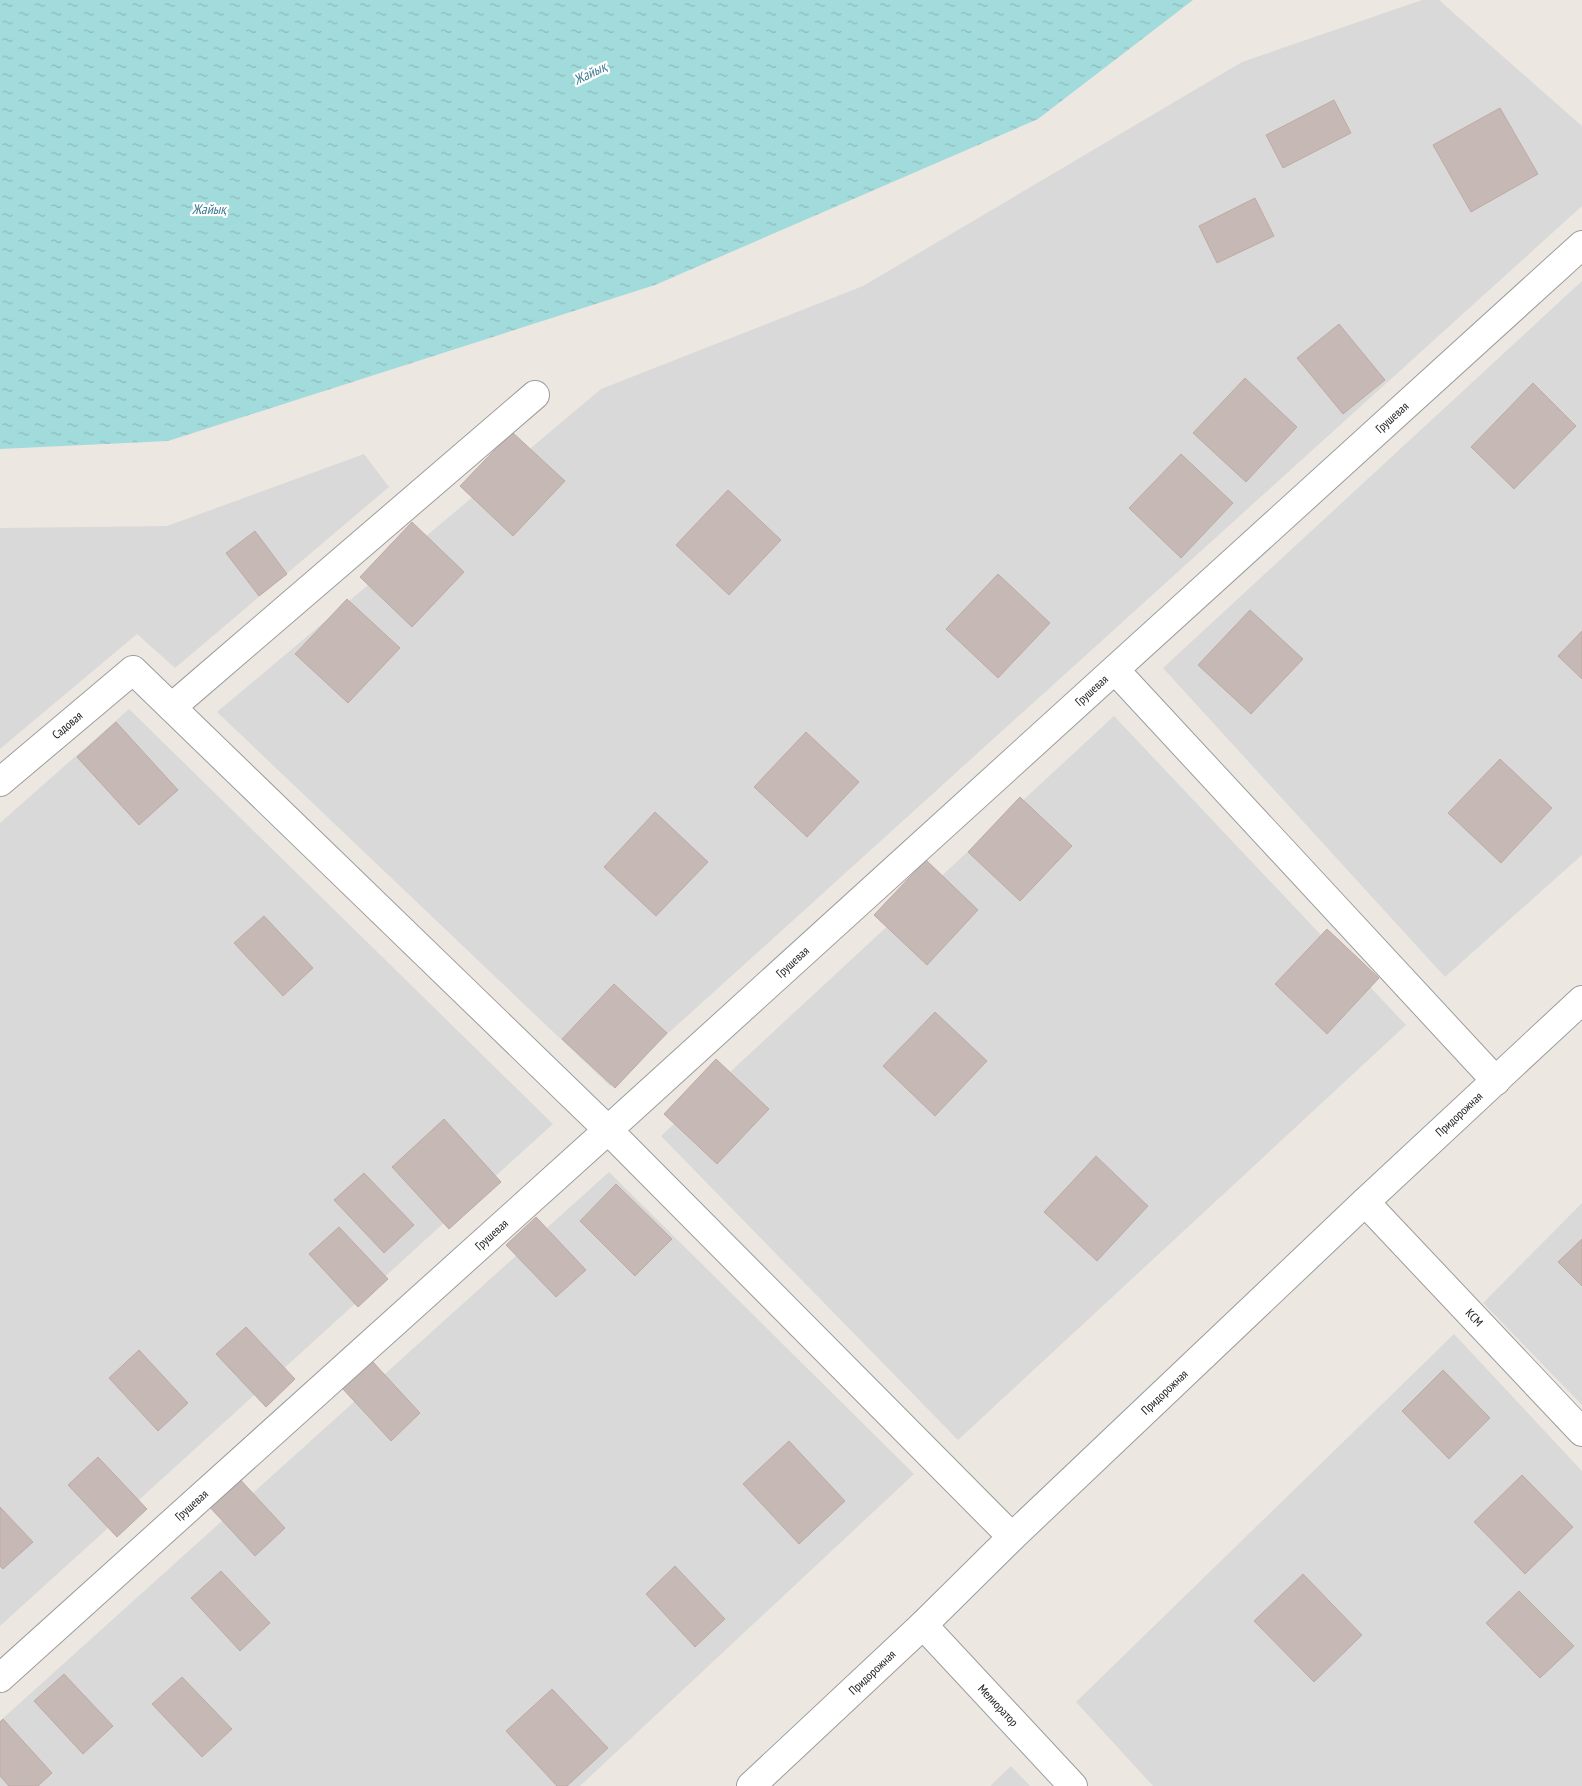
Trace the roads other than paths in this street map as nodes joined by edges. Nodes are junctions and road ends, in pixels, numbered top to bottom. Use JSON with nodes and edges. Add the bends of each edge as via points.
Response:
{"nodes":[{"id":1,"x":1582,"y":245,"type":"edge"},
{"id":2,"x":535,"y":395,"type":"dead end"},
{"id":3,"x":1115,"y":670,"type":"junction"},
{"id":4,"x":172,"y":707,"type":"junction"},
{"id":5,"x":0,"y":782,"type":"edge"},
{"id":6,"x":1582,"y":1000,"type":"edge"},
{"id":7,"x":1496,"y":1080,"type":"junction"},
{"id":8,"x":608,"y":1130,"type":"junction"},
{"id":9,"x":1365,"y":1202,"type":"junction"},
{"id":10,"x":1582,"y":1432,"type":"edge"},
{"id":11,"x":1012,"y":1537,"type":"junction"},
{"id":12,"x":923,"y":1626,"type":"junction"},
{"id":13,"x":0,"y":1678,"type":"edge"},
{"id":14,"x":751,"y":1786,"type":"edge"},
{"id":15,"x":1073,"y":1786,"type":"edge"}],
"edges":[{"from":1,"to":3,"type":"street","name":"Грушевая"},
{"from":2,"to":4,"type":"street"},
{"from":3,"to":7,"type":"street"},
{"from":3,"to":8,"type":"street","name":"Грушевая"},
{"from":4,"to":5,"type":"street","name":"Садовая","via":[[134,670]]},
{"from":4,"to":8,"type":"street"},
{"from":6,"to":7,"type":"street","name":"Придорожная"},
{"from":7,"to":9,"type":"street","name":"Придорожная"},
{"from":8,"to":11,"type":"street"},
{"from":8,"to":13,"type":"street","name":"Грушевая"},
{"from":9,"to":10,"type":"street","name":"КСМ"},
{"from":9,"to":11,"type":"street","name":"Придорожная"},
{"from":11,"to":12,"type":"street","name":"Придорожная"},
{"from":12,"to":14,"type":"street","name":"Придорожная"},
{"from":12,"to":15,"type":"street","name":"Мелиоратор"}]}
